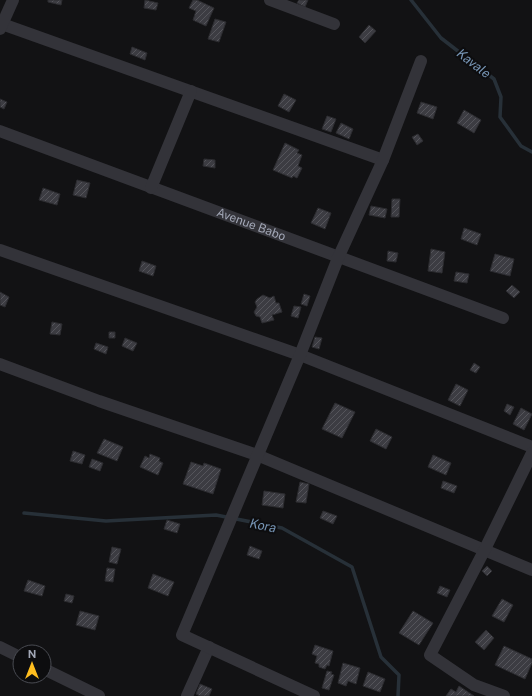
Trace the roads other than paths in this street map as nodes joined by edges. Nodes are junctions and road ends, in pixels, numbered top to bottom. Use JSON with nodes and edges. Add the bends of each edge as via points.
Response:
{"nodes":[{"id":1,"x":13,"y":0,"type":"edge"},
{"id":2,"x":270,"y":0,"type":"edge"},
{"id":3,"x":334,"y":24,"type":"dead end"},
{"id":4,"x":1,"y":27,"type":"edge"},
{"id":5,"x":421,"y":61,"type":"dead end"},
{"id":6,"x":190,"y":91,"type":"junction"},
{"id":7,"x":0,"y":131,"type":"edge"},
{"id":8,"x":383,"y":160,"type":"junction"},
{"id":9,"x":151,"y":188,"type":"junction"},
{"id":10,"x":0,"y":250,"type":"edge"},
{"id":11,"x":338,"y":258,"type":"junction"},
{"id":12,"x":503,"y":318,"type":"dead end"},
{"id":13,"x":300,"y":355,"type":"junction"},
{"id":14,"x":0,"y":364,"type":"edge"},
{"id":15,"x":532,"y":447,"type":"edge"},
{"id":16,"x":532,"y":453,"type":"edge"},
{"id":17,"x":257,"y":455,"type":"junction"},
{"id":18,"x":484,"y":551,"type":"junction"},
{"id":19,"x":532,"y":570,"type":"edge"},
{"id":20,"x":0,"y":647,"type":"edge"},
{"id":21,"x":209,"y":647,"type":"junction"},
{"id":22,"x":12,"y":653,"type":"edge"},
{"id":23,"x":52,"y":673,"type":"edge"},
{"id":24,"x":99,"y":696,"type":"edge"},
{"id":25,"x":186,"y":696,"type":"edge"},
{"id":26,"x":314,"y":696,"type":"edge"},
{"id":27,"x":504,"y":696,"type":"edge"}],
"edges":[{"from":1,"to":4,"type":"street"},
{"from":2,"to":3,"type":"street"},
{"from":4,"to":6,"type":"street"},
{"from":5,"to":8,"type":"street"},
{"from":6,"to":8,"type":"street"},
{"from":6,"to":9,"type":"street"},
{"from":7,"to":9,"type":"street","name":"Avenue Babo"},
{"from":8,"to":11,"type":"street"},
{"from":9,"to":11,"type":"street","name":"Avenue Babo"},
{"from":10,"to":13,"type":"street"},
{"from":11,"to":12,"type":"street","name":"Avenue Babo"},
{"from":11,"to":13,"type":"street"},
{"from":13,"to":15,"type":"street"},
{"from":13,"to":17,"type":"street"},
{"from":14,"to":17,"type":"street"},
{"from":16,"to":18,"type":"street"},
{"from":17,"to":18,"type":"street"},
{"from":17,"to":21,"type":"street","via":[[182,635]]},
{"from":18,"to":19,"type":"street"},
{"from":18,"to":27,"type":"street","via":[[430,655],[474,685]]},
{"from":20,"to":22,"type":"street"},
{"from":21,"to":25,"type":"street"},
{"from":21,"to":26,"type":"street"},
{"from":23,"to":24,"type":"street"}]}
